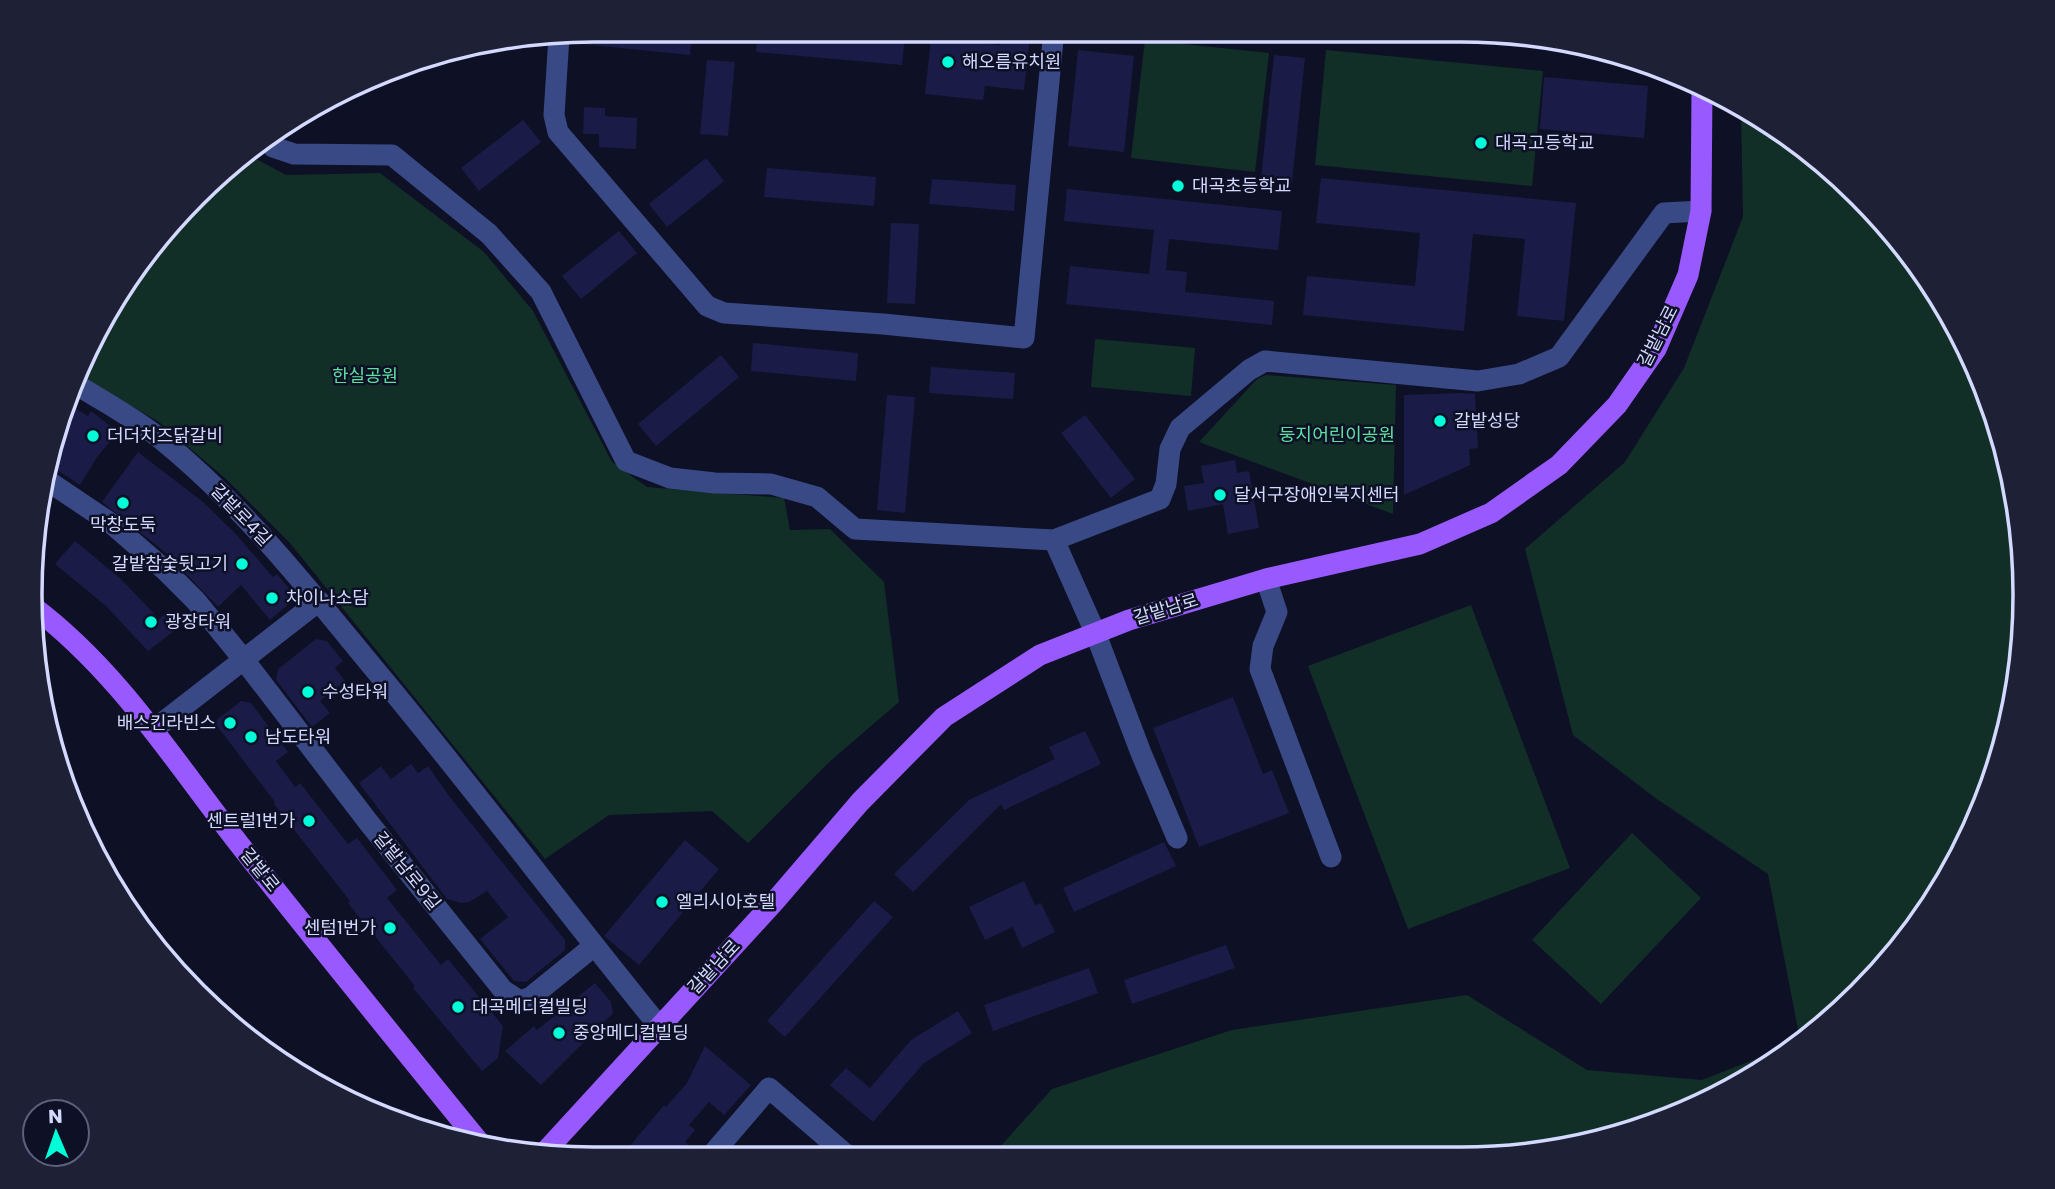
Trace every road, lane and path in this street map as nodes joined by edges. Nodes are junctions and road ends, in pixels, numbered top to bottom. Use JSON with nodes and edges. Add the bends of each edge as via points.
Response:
{"nodes":[{"id":1,"x":1053,"y":42,"type":"edge"},
{"id":2,"x":559,"y":43,"type":"edge"},
{"id":3,"x":1702,"y":98,"type":"edge"},
{"id":4,"x":272,"y":146,"type":"edge"},
{"id":5,"x":1701,"y":211,"type":"junction"},
{"id":6,"x":82,"y":388,"type":"edge"},
{"id":7,"x":54,"y":485,"type":"edge"},
{"id":8,"x":1054,"y":540,"type":"junction"},
{"id":9,"x":1266,"y":579,"type":"junction"},
{"id":10,"x":318,"y":601,"type":"junction"},
{"id":11,"x":43,"y":614,"type":"edge"},
{"id":12,"x":1095,"y":632,"type":"junction"},
{"id":13,"x":244,"y":660,"type":"junction"},
{"id":14,"x":153,"y":730,"type":"junction"},
{"id":15,"x":1177,"y":838,"type":"dead end"},
{"id":16,"x":1331,"y":857,"type":"dead end"},
{"id":17,"x":594,"y":946,"type":"junction"},
{"id":18,"x":659,"y":1026,"type":"junction"},
{"id":19,"x":471,"y":1132,"type":"edge"},
{"id":20,"x":551,"y":1145,"type":"edge"},
{"id":21,"x":718,"y":1147,"type":"edge"},
{"id":22,"x":837,"y":1147,"type":"edge"}],
"edges":[{"from":1,"to":2,"type":"street","via":[[1024,338],[724,313],[706,306],[558,132],[554,115]]},
{"from":3,"to":5,"type":"main road","name":"갈밭남로"},
{"from":4,"to":8,"type":"street","via":[[294,154],[392,155],[489,234],[541,292],[626,461],[670,478],[771,484],[817,497],[855,529]]},
{"from":5,"to":8,"type":"street","via":[[1664,213],[1559,357],[1520,374],[1478,381],[1265,360],[1180,428],[1170,449],[1160,499]]},
{"from":5,"to":9,"type":"main road","name":"갈밭남로","via":[[1688,275],[1656,349],[1617,405],[1559,465],[1490,513],[1420,544]]},
{"from":6,"to":10,"type":"street","name":"갈밭로4길","via":[[138,422],[209,481]]},
{"from":7,"to":13,"type":"street","via":[[112,524],[165,570]]},
{"from":8,"to":12,"type":"street"},
{"from":9,"to":12,"type":"main road","name":"갈밭남로"},
{"from":9,"to":16,"type":"street","via":[[1277,612],[1263,646],[1260,669]]},
{"from":10,"to":13,"type":"street"},
{"from":10,"to":17,"type":"street"},
{"from":11,"to":14,"type":"main road","name":"갈밭로","via":[[122,691]]},
{"from":12,"to":15,"type":"street"},
{"from":12,"to":18,"type":"main road","name":"갈밭남로","via":[[1028,662],[944,717],[860,802]]},
{"from":13,"to":14,"type":"street"},
{"from":13,"to":17,"type":"street","name":"갈밭남로9길","via":[[502,990],[520,1001],[531,997]]},
{"from":14,"to":19,"type":"main road","name":"갈밭로"},
{"from":17,"to":18,"type":"street"},
{"from":18,"to":20,"type":"main road","name":"갈밭남로"},
{"from":21,"to":22,"type":"street","via":[[769,1088]]}]}
